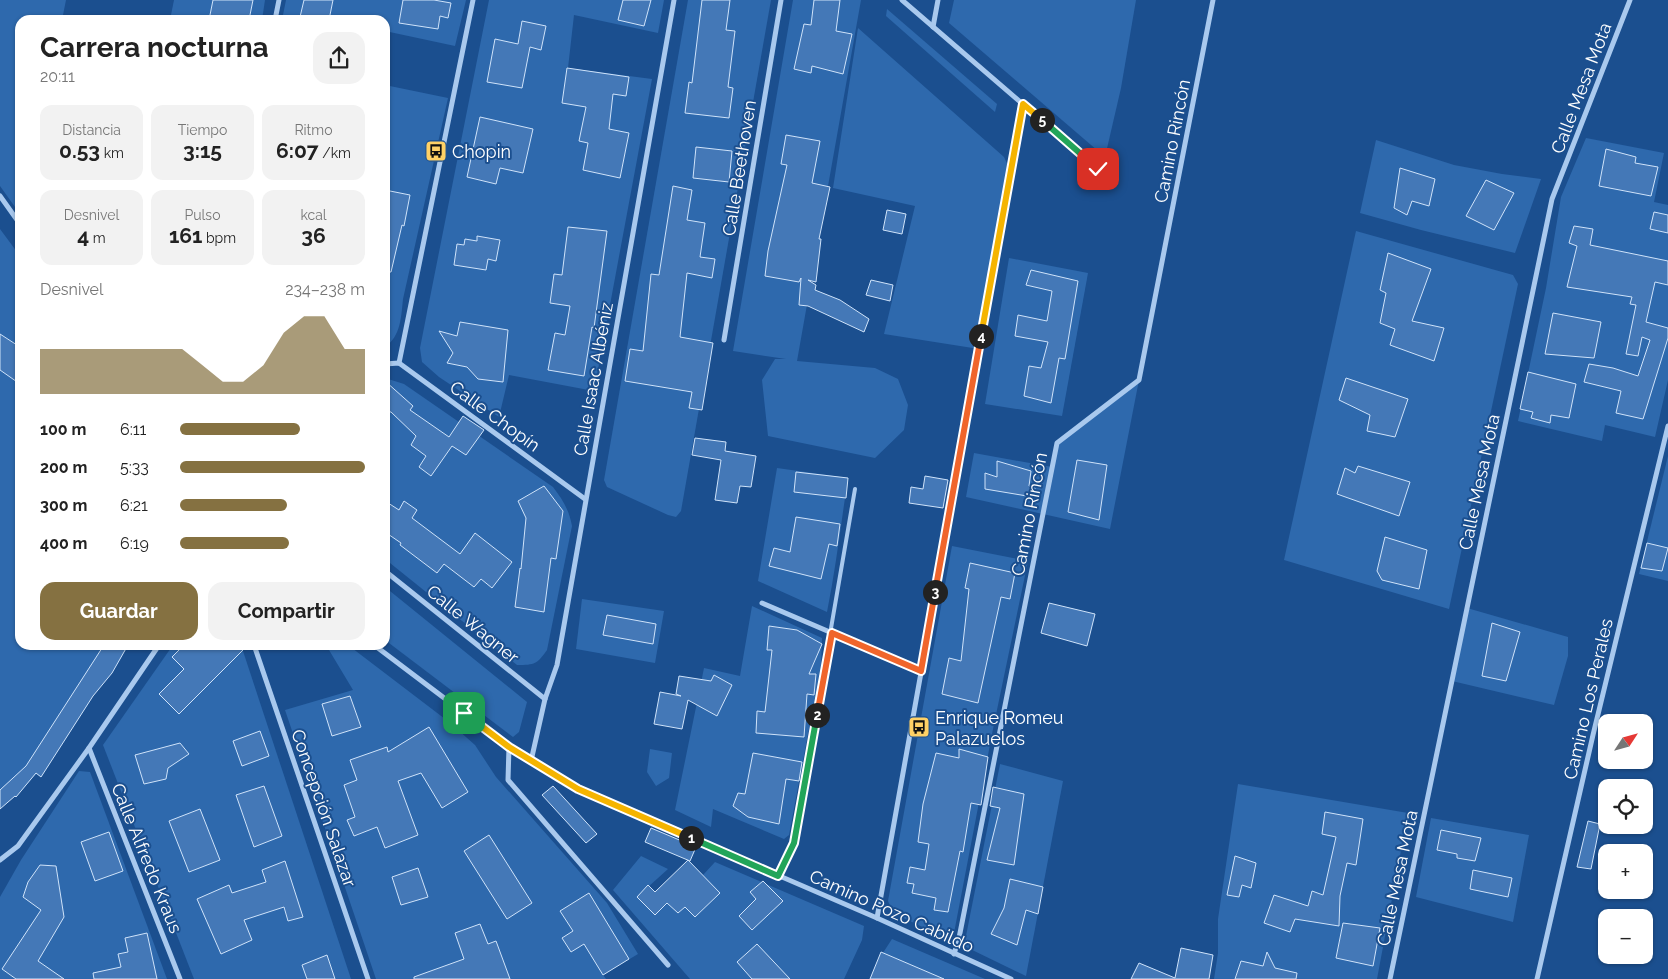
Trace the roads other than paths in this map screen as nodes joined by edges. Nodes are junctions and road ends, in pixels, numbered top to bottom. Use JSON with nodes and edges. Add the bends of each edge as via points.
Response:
{"nodes":[{"id":1,"x":279,"y":0,"type":"edge"},
{"id":2,"x":473,"y":0,"type":"edge"},
{"id":3,"x":674,"y":0,"type":"edge"},
{"id":4,"x":781,"y":0,"type":"edge"},
{"id":5,"x":902,"y":0,"type":"edge"},
{"id":6,"x":938,"y":0,"type":"edge"},
{"id":7,"x":1212,"y":0,"type":"edge"},
{"id":8,"x":1630,"y":0,"type":"edge"},
{"id":9,"x":276,"y":15,"type":"edge"},
{"id":10,"x":933,"y":27,"type":"junction"},
{"id":11,"x":1023,"y":104,"type":"junction"},
{"id":12,"x":1098,"y":169,"type":"dead end"},
{"id":13,"x":0,"y":196,"type":"edge"},
{"id":14,"x":15,"y":217,"type":"edge"},
{"id":15,"x":724,"y":340,"type":"dead end"},
{"id":16,"x":399,"y":363,"type":"junction"},
{"id":17,"x":390,"y":364,"type":"edge"},
{"id":18,"x":1668,"y":426,"type":"edge"},
{"id":19,"x":855,"y":488,"type":"dead end"},
{"id":20,"x":586,"y":499,"type":"junction"},
{"id":21,"x":390,"y":574,"type":"edge"},
{"id":22,"x":762,"y":603,"type":"dead end"},
{"id":23,"x":832,"y":633,"type":"junction"},
{"id":24,"x":156,"y":650,"type":"edge"},
{"id":25,"x":256,"y":650,"type":"edge"},
{"id":26,"x":381,"y":650,"type":"edge"},
{"id":27,"x":921,"y":671,"type":"junction"},
{"id":28,"x":545,"y":699,"type":"junction"},
{"id":29,"x":509,"y":747,"type":"junction"},
{"id":30,"x":89,"y":748,"type":"junction"},
{"id":31,"x":531,"y":761,"type":"junction"},
{"id":32,"x":0,"y":860,"type":"edge"},
{"id":33,"x":778,"y":876,"type":"junction"},
{"id":34,"x":877,"y":918,"type":"junction"},
{"id":35,"x":954,"y":954,"type":"junction"},
{"id":36,"x":668,"y":965,"type":"dead end"},
{"id":37,"x":180,"y":979,"type":"edge"},
{"id":38,"x":368,"y":979,"type":"edge"},
{"id":39,"x":1011,"y":979,"type":"edge"},
{"id":40,"x":1390,"y":979,"type":"edge"},
{"id":41,"x":1537,"y":979,"type":"edge"}],
"edges":[{"from":1,"to":9,"type":"street"},
{"from":2,"to":16,"type":"street"},
{"from":3,"to":20,"type":"street","name":"Calle Isaac Albéniz"},
{"from":4,"to":15,"type":"street","name":"Calle Beethoven"},
{"from":5,"to":10,"type":"street"},
{"from":6,"to":10,"type":"street"},
{"from":7,"to":35,"type":"street","name":"Camino Rincón","via":[[1139,380],[1057,443]]},
{"from":8,"to":40,"type":"street","name":"Calle Mesa Mota","via":[[1552,199]]},
{"from":10,"to":11,"type":"street"},
{"from":11,"to":12,"type":"street"},
{"from":11,"to":27,"type":"street"},
{"from":13,"to":14,"type":"street"},
{"from":16,"to":17,"type":"street"},
{"from":16,"to":20,"type":"street","name":"Calle Chopín"},
{"from":18,"to":41,"type":"street","name":"Camino Los Perales"},
{"from":19,"to":23,"type":"lane"},
{"from":20,"to":28,"type":"street","name":"Calle Isaac Albéniz","via":[[557,665]]},
{"from":21,"to":28,"type":"street","name":"Calle Wagner"},
{"from":22,"to":23,"type":"street"},
{"from":23,"to":27,"type":"street"},
{"from":23,"to":33,"type":"lane","via":[[794,843]]},
{"from":24,"to":30,"type":"street"},
{"from":25,"to":38,"type":"street","name":"Concepción Salazar"},
{"from":26,"to":29,"type":"street","name":"Camino Pozo Cabildo"},
{"from":27,"to":34,"type":"street"},
{"from":28,"to":31,"type":"street","name":"Calle Isaac Albéniz"},
{"from":29,"to":31,"type":"street","name":"Camino Pozo Cabildo"},
{"from":29,"to":36,"type":"street","via":[[508,780]]},
{"from":30,"to":32,"type":"street","via":[[18,846]]},
{"from":30,"to":37,"type":"street","name":"Calle Alfredo Kraus"},
{"from":31,"to":33,"type":"street","name":"Camino Pozo Cabildo","via":[[578,789]]},
{"from":33,"to":34,"type":"street","name":"Camino Pozo Cabildo"},
{"from":34,"to":35,"type":"street","name":"Camino Pozo Cabildo"},
{"from":35,"to":39,"type":"street","name":"Camino Pozo Cabildo"}]}
